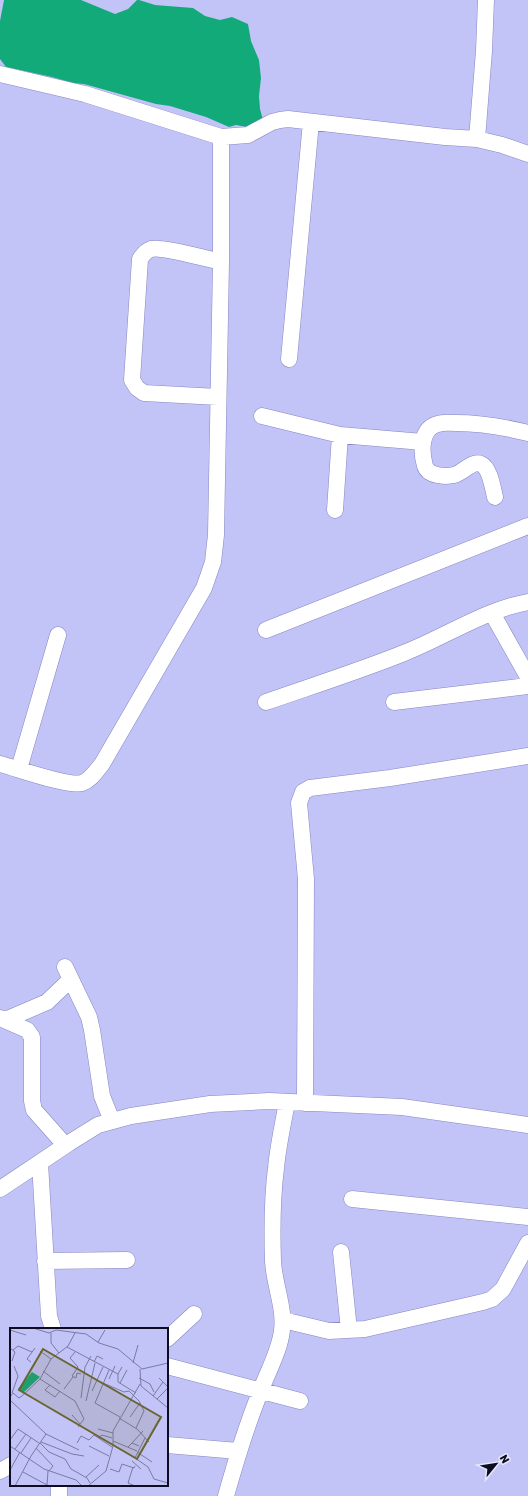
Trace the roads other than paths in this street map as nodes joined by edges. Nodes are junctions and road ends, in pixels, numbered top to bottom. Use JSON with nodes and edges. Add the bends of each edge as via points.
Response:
{"nodes":[{"id":1,"x":486,"y":0,"type":"edge"},
{"id":2,"x":0,"y":74,"type":"edge"},
{"id":3,"x":311,"y":122,"type":"junction"},
{"id":4,"x":221,"y":137,"type":"junction"},
{"id":5,"x":477,"y":139,"type":"junction"},
{"id":6,"x":528,"y":154,"type":"edge"},
{"id":7,"x":221,"y":262,"type":"junction"},
{"id":8,"x":289,"y":359,"type":"dead end"},
{"id":9,"x":218,"y":397,"type":"junction"},
{"id":10,"x":262,"y":416,"type":"dead end"},
{"id":11,"x":528,"y":433,"type":"edge"},
{"id":12,"x":340,"y":435,"type":"junction"},
{"id":13,"x":422,"y":442,"type":"junction"},
{"id":14,"x":495,"y":497,"type":"dead end"},
{"id":15,"x":335,"y":510,"type":"dead end"},
{"id":16,"x":528,"y":526,"type":"edge"},
{"id":17,"x":528,"y":602,"type":"edge"},
{"id":18,"x":492,"y":613,"type":"junction"},
{"id":19,"x":266,"y":630,"type":"dead end"},
{"id":20,"x":58,"y":635,"type":"dead end"},
{"id":21,"x":528,"y":677,"type":"edge"},
{"id":22,"x":528,"y":686,"type":"edge"},
{"id":23,"x":266,"y":702,"type":"dead end"},
{"id":24,"x":394,"y":702,"type":"dead end"},
{"id":25,"x":528,"y":756,"type":"edge"},
{"id":26,"x":0,"y":764,"type":"edge"},
{"id":27,"x":19,"y":769,"type":"junction"},
{"id":28,"x":3,"y":1019,"type":"edge"},
{"id":29,"x":287,"y":1102,"type":"junction"},
{"id":30,"x":305,"y":1103,"type":"junction"},
{"id":31,"x":112,"y":1121,"type":"junction"},
{"id":32,"x":528,"y":1125,"type":"edge"},
{"id":33,"x":65,"y":1145,"type":"junction"},
{"id":34,"x":40,"y":1162,"type":"junction"},
{"id":35,"x":0,"y":1189,"type":"edge"},
{"id":36,"x":352,"y":1199,"type":"dead end"},
{"id":37,"x":528,"y":1217,"type":"edge"},
{"id":38,"x":528,"y":1243,"type":"edge"},
{"id":39,"x":340,"y":1252,"type":"dead end"},
{"id":40,"x":127,"y":1260,"type":"dead end"},
{"id":41,"x":45,"y":1261,"type":"junction"},
{"id":42,"x":194,"y":1314,"type":"dead end"},
{"id":43,"x":283,"y":1320,"type":"junction"},
{"id":44,"x":53,"y":1328,"type":"edge"},
{"id":45,"x":349,"y":1330,"type":"junction"},
{"id":46,"x":168,"y":1338,"type":"edge"},
{"id":47,"x":168,"y":1366,"type":"edge"},
{"id":48,"x":260,"y":1390,"type":"junction"},
{"id":49,"x":300,"y":1401,"type":"dead end"},
{"id":50,"x":168,"y":1445,"type":"edge"},
{"id":51,"x":238,"y":1452,"type":"junction"},
{"id":52,"x":10,"y":1466,"type":"edge"},
{"id":53,"x":0,"y":1471,"type":"edge"},
{"id":54,"x":226,"y":1496,"type":"edge"}],
"edges":[{"from":1,"to":5,"type":"street"},
{"from":2,"to":4,"type":"street","via":[[85,94]]},
{"from":3,"to":4,"type":"street","via":[[280,120],[248,134]]},
{"from":3,"to":5,"type":"street"},
{"from":3,"to":8,"type":"street"},
{"from":4,"to":7,"type":"street"},
{"from":5,"to":6,"type":"street"},
{"from":7,"to":9,"type":"street"},
{"from":7,"to":9,"type":"street","via":[[164,250],[152,249],[145,252],[140,259],[132,380],[144,393]]},
{"from":9,"to":27,"type":"street","via":[[216,535],[213,562],[204,588],[92,777],[81,783],[68,783]]},
{"from":10,"to":12,"type":"street"},
{"from":11,"to":13,"type":"street","via":[[478,423],[441,423],[426,432]]},
{"from":12,"to":13,"type":"street"},
{"from":12,"to":15,"type":"street"},
{"from":13,"to":14,"type":"street","via":[[425,467],[430,472],[454,475],[476,463],[482,464],[489,475]]},
{"from":16,"to":19,"type":"street"},
{"from":17,"to":18,"type":"street"},
{"from":18,"to":21,"type":"street"},
{"from":18,"to":23,"type":"street","via":[[405,653]]},
{"from":20,"to":27,"type":"street"},
{"from":22,"to":24,"type":"street"},
{"from":25,"to":30,"type":"street","via":[[310,788],[303,792],[299,803],[306,879]]},
{"from":26,"to":27,"type":"street"},
{"from":28,"to":31,"type":"street","via":[[47,1002],[68,973],[89,1018],[100,1090]]},
{"from":28,"to":33,"type":"street","via":[[27,1030],[32,1037],[34,1110]]},
{"from":29,"to":30,"type":"street"},
{"from":29,"to":31,"type":"street","via":[[210,1104]]},
{"from":29,"to":43,"type":"street","via":[[276,1166],[273,1208],[274,1280]]},
{"from":30,"to":32,"type":"street","via":[[402,1107]]},
{"from":31,"to":33,"type":"street","via":[[98,1125]]},
{"from":33,"to":34,"type":"street"},
{"from":34,"to":35,"type":"street"},
{"from":34,"to":41,"type":"street"},
{"from":36,"to":37,"type":"street"},
{"from":38,"to":45,"type":"street","via":[[503,1289],[492,1299]]},
{"from":39,"to":45,"type":"street"},
{"from":40,"to":41,"type":"street"},
{"from":41,"to":44,"type":"street","via":[[48,1316]]},
{"from":42,"to":46,"type":"street"},
{"from":43,"to":45,"type":"street","via":[[329,1331]]},
{"from":43,"to":48,"type":"street","via":[[277,1349]]},
{"from":47,"to":48,"type":"street"},
{"from":48,"to":49,"type":"street"},
{"from":48,"to":51,"type":"street"},
{"from":50,"to":51,"type":"street"},
{"from":51,"to":54,"type":"street"},
{"from":52,"to":53,"type":"street"}]}
